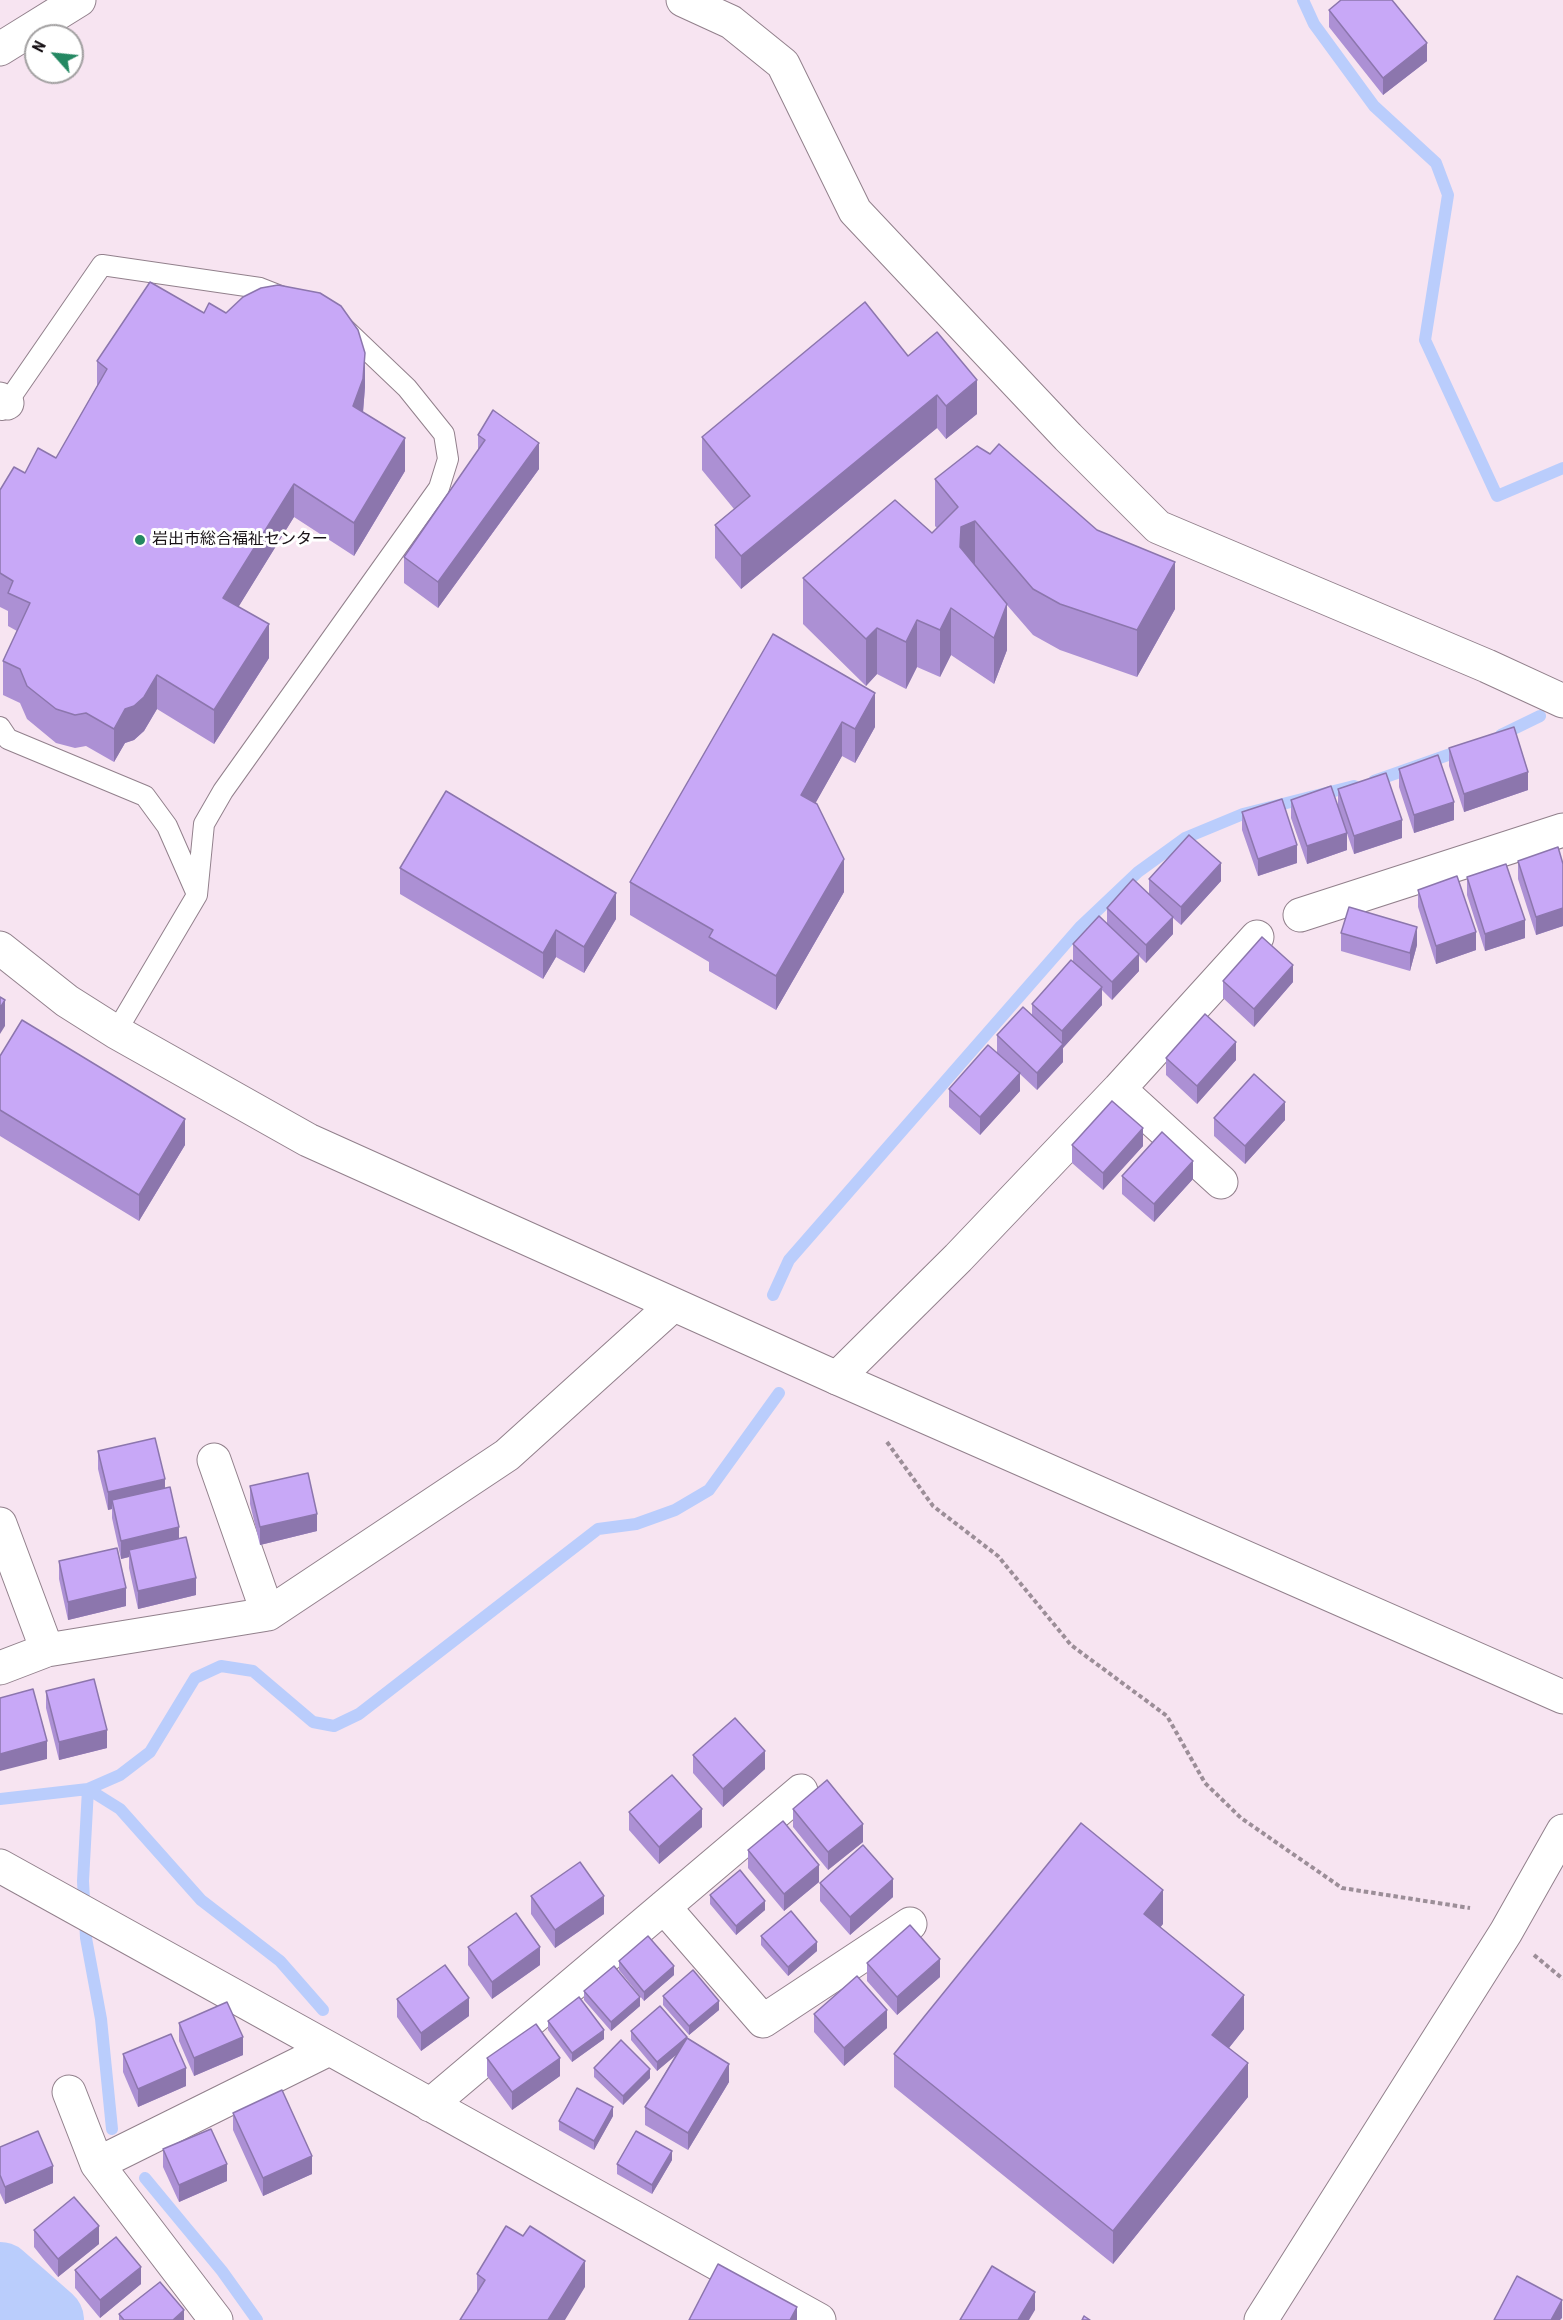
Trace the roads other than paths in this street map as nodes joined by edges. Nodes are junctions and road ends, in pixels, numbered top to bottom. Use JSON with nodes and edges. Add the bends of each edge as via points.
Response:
{"nodes":[{"id":1,"x":79,"y":0,"type":"edge"},
{"id":2,"x":683,"y":0,"type":"edge"},
{"id":3,"x":0,"y":49,"type":"edge"},
{"id":4,"x":301,"y":304,"type":"edge"},
{"id":5,"x":331,"y":315,"type":"edge"},
{"id":6,"x":2,"y":405,"type":"edge"},
{"id":7,"x":1563,"y":701,"type":"edge"},
{"id":8,"x":0,"y":727,"type":"edge"},
{"id":9,"x":1563,"y":830,"type":"edge"},
{"id":10,"x":197,"y":895,"type":"junction"},
{"id":11,"x":1300,"y":915,"type":"dead end"},
{"id":12,"x":1257,"y":937,"type":"dead end"},
{"id":13,"x":0,"y":948,"type":"edge"},
{"id":14,"x":116,"y":1032,"type":"junction"},
{"id":15,"x":1119,"y":1089,"type":"junction"},
{"id":16,"x":1221,"y":1182,"type":"dead end"},
{"id":17,"x":673,"y":1305,"type":"junction"},
{"id":18,"x":837,"y":1378,"type":"junction"},
{"id":19,"x":214,"y":1460,"type":"dead end"},
{"id":20,"x":0,"y":1524,"type":"edge"},
{"id":21,"x":268,"y":1614,"type":"junction"},
{"id":22,"x":47,"y":1650,"type":"junction"},
{"id":23,"x":0,"y":1668,"type":"edge"},
{"id":24,"x":1563,"y":1697,"type":"edge"},
{"id":25,"x":801,"y":1791,"type":"dead end"},
{"id":26,"x":1563,"y":1831,"type":"edge"},
{"id":27,"x":0,"y":1866,"type":"edge"},
{"id":28,"x":664,"y":1907,"type":"junction"},
{"id":29,"x":910,"y":1924,"type":"edge"},
{"id":30,"x":329,"y":2049,"type":"junction"},
{"id":31,"x":69,"y":2092,"type":"dead end"},
{"id":32,"x":430,"y":2105,"type":"junction"},
{"id":33,"x":97,"y":2164,"type":"junction"},
{"id":34,"x":216,"y":2320,"type":"edge"},
{"id":35,"x":819,"y":2320,"type":"edge"},
{"id":36,"x":1261,"y":2320,"type":"edge"}],
"edges":[{"from":1,"to":3,"type":"street"},
{"from":2,"to":7,"type":"street","via":[[731,22],[783,64],[855,211],[1158,527]]},
{"from":4,"to":6,"type":"lane","via":[[260,288],[102,265]]},
{"from":5,"to":10,"type":"lane","via":[[407,388],[444,434],[448,459],[439,489],[223,791],[204,824]]},
{"from":8,"to":10,"type":"lane","via":[[8,739],[145,796],[167,826]]},
{"from":9,"to":11,"type":"street"},
{"from":10,"to":14,"type":"lane"},
{"from":12,"to":15,"type":"street"},
{"from":13,"to":14,"type":"street","via":[[67,1001]]},
{"from":14,"to":17,"type":"street","via":[[308,1140]]},
{"from":15,"to":16,"type":"street"},
{"from":15,"to":18,"type":"street"},
{"from":17,"to":18,"type":"street"},
{"from":17,"to":21,"type":"street","via":[[507,1455]]},
{"from":18,"to":24,"type":"street"},
{"from":19,"to":21,"type":"street"},
{"from":20,"to":22,"type":"street"},
{"from":21,"to":22,"type":"street"},
{"from":22,"to":23,"type":"street"},
{"from":25,"to":28,"type":"street"},
{"from":26,"to":36,"type":"street","via":[[1506,1932]]},
{"from":27,"to":30,"type":"street"},
{"from":28,"to":29,"type":"street","via":[[763,2021]]},
{"from":28,"to":32,"type":"street"},
{"from":30,"to":32,"type":"street"},
{"from":30,"to":33,"type":"street"},
{"from":31,"to":33,"type":"street"},
{"from":32,"to":35,"type":"street"},
{"from":33,"to":34,"type":"street"}]}
